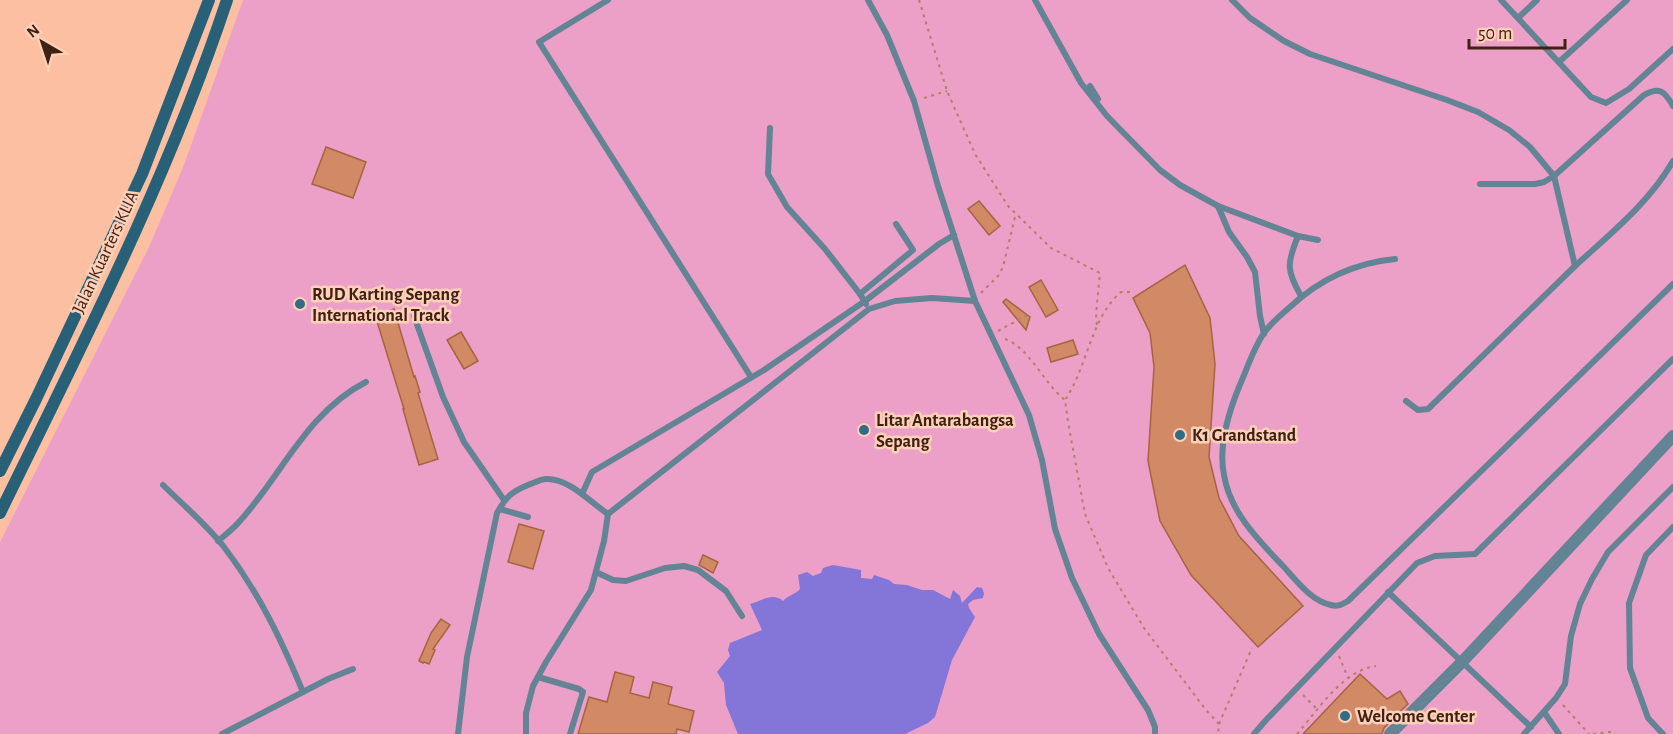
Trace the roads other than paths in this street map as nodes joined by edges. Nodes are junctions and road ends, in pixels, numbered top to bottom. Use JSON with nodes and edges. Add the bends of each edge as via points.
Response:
{"nodes":[{"id":1,"x":209,"y":0,"type":"edge"},
{"id":2,"x":227,"y":0,"type":"edge"},
{"id":3,"x":608,"y":0,"type":"edge"},
{"id":4,"x":868,"y":0,"type":"edge"},
{"id":5,"x":1035,"y":0,"type":"edge"},
{"id":6,"x":1232,"y":0,"type":"edge"},
{"id":7,"x":1501,"y":0,"type":"edge"},
{"id":8,"x":1537,"y":0,"type":"edge"},
{"id":9,"x":1627,"y":0,"type":"edge"},
{"id":10,"x":1518,"y":18,"type":"junction"},
{"id":11,"x":1673,"y":49,"type":"edge"},
{"id":12,"x":1559,"y":62,"type":"junction"},
{"id":13,"x":1090,"y":86,"type":"dead end"},
{"id":14,"x":1673,"y":106,"type":"edge"},
{"id":15,"x":1107,"y":116,"type":"junction"},
{"id":16,"x":770,"y":128,"type":"dead end"},
{"id":17,"x":1673,"y":161,"type":"edge"},
{"id":18,"x":1554,"y":177,"type":"junction"},
{"id":19,"x":1480,"y":184,"type":"dead end"},
{"id":20,"x":1218,"y":206,"type":"junction"},
{"id":21,"x":896,"y":224,"type":"dead end"},
{"id":22,"x":954,"y":235,"type":"junction"},
{"id":23,"x":1298,"y":236,"type":"junction"},
{"id":24,"x":1318,"y":240,"type":"dead end"},
{"id":25,"x":1395,"y":259,"type":"dead end"},
{"id":26,"x":1575,"y":266,"type":"junction"},
{"id":27,"x":1673,"y":284,"type":"edge"},
{"id":28,"x":860,"y":294,"type":"junction"},
{"id":29,"x":1301,"y":296,"type":"junction"},
{"id":30,"x":865,"y":301,"type":"junction"},
{"id":31,"x":975,"y":301,"type":"junction"},
{"id":32,"x":869,"y":309,"type":"junction"},
{"id":33,"x":414,"y":316,"type":"dead end"},
{"id":34,"x":1264,"y":334,"type":"junction"},
{"id":35,"x":1673,"y":359,"type":"edge"},
{"id":36,"x":751,"y":377,"type":"junction"},
{"id":37,"x":366,"y":382,"type":"dead end"},
{"id":38,"x":1406,"y":401,"type":"dead end"},
{"id":39,"x":1673,"y":436,"type":"edge"},
{"id":40,"x":0,"y":471,"type":"edge"},
{"id":41,"x":163,"y":484,"type":"dead end"},
{"id":42,"x":1673,"y":487,"type":"edge"},
{"id":43,"x":582,"y":494,"type":"junction"},
{"id":44,"x":504,"y":500,"type":"junction"},
{"id":45,"x":500,"y":509,"type":"junction"},
{"id":46,"x":0,"y":513,"type":"edge"},
{"id":47,"x":608,"y":514,"type":"junction"},
{"id":48,"x":528,"y":517,"type":"dead end"},
{"id":49,"x":1673,"y":527,"type":"edge"},
{"id":50,"x":218,"y":541,"type":"junction"},
{"id":51,"x":596,"y":572,"type":"junction"},
{"id":52,"x":1388,"y":592,"type":"junction"},
{"id":53,"x":742,"y":616,"type":"dead end"},
{"id":54,"x":1462,"y":662,"type":"junction"},
{"id":55,"x":353,"y":669,"type":"dead end"},
{"id":56,"x":538,"y":677,"type":"junction"},
{"id":57,"x":303,"y":692,"type":"junction"},
{"id":58,"x":1544,"y":712,"type":"junction"},
{"id":59,"x":1531,"y":727,"type":"junction"},
{"id":60,"x":222,"y":734,"type":"edge"},
{"id":61,"x":458,"y":734,"type":"edge"},
{"id":62,"x":526,"y":734,"type":"edge"},
{"id":63,"x":570,"y":734,"type":"edge"},
{"id":64,"x":1155,"y":734,"type":"edge"},
{"id":65,"x":1254,"y":734,"type":"edge"},
{"id":66,"x":1390,"y":734,"type":"edge"},
{"id":67,"x":1524,"y":734,"type":"edge"},
{"id":68,"x":1559,"y":734,"type":"edge"},
{"id":69,"x":1663,"y":734,"type":"edge"}],
"edges":[{"from":1,"to":40,"type":"main road","name":"Jalan Kuarters KLIA","via":[[142,174]]},
{"from":2,"to":46,"type":"main road","name":"Jalan Kuarters KLIA","via":[[208,57],[141,220]]},
{"from":3,"to":36,"type":"lane","via":[[539,42]]},
{"from":4,"to":22,"type":"lane","via":[[914,101]]},
{"from":5,"to":15,"type":"lane","via":[[1081,83]]},
{"from":6,"to":18,"type":"lane","via":[[1250,18],[1310,54],[1478,112],[1530,147]]},
{"from":7,"to":10,"type":"lane"},
{"from":8,"to":10,"type":"lane"},
{"from":9,"to":12,"type":"lane"},
{"from":10,"to":12,"type":"lane"},
{"from":11,"to":12,"type":"lane","via":[[1629,89],[1606,103],[1591,97]]},
{"from":13,"to":15,"type":"lane"},
{"from":14,"to":18,"type":"lane","via":[[1659,91],[1644,95]]},
{"from":15,"to":20,"type":"lane","via":[[1160,170]]},
{"from":16,"to":28,"type":"lane","via":[[768,174],[787,207]]},
{"from":17,"to":26,"type":"lane","via":[[1653,190]]},
{"from":18,"to":19,"type":"lane","via":[[1535,184]]},
{"from":18,"to":26,"type":"lane"},
{"from":20,"to":23,"type":"lane"},
{"from":20,"to":34,"type":"lane","via":[[1229,232],[1255,272]]},
{"from":21,"to":28,"type":"lane","via":[[913,250]]},
{"from":22,"to":30,"type":"lane"},
{"from":22,"to":31,"type":"lane"},
{"from":23,"to":24,"type":"lane"},
{"from":23,"to":29,"type":"lane","via":[[1289,268]]},
{"from":25,"to":29,"type":"lane","via":[[1350,268]]},
{"from":26,"to":38,"type":"lane","via":[[1428,409],[1418,410]]},
{"from":27,"to":34,"type":"lane","via":[[1348,601],[1332,606],[1300,585],[1265,548],[1239,513],[1223,475],[1228,417]]},
{"from":28,"to":30,"type":"lane"},
{"from":29,"to":34,"type":"lane"},
{"from":30,"to":32,"type":"lane"},
{"from":30,"to":36,"type":"lane"},
{"from":31,"to":32,"type":"lane","via":[[932,298],[895,301]]},
{"from":31,"to":64,"type":"lane","via":[[1029,415],[1055,529],[1072,578],[1099,634],[1148,710]]},
{"from":32,"to":47,"type":"lane"},
{"from":33,"to":44,"type":"lane","via":[[464,442]]},
{"from":35,"to":52,"type":"lane","via":[[1475,554],[1435,556],[1417,563]]},
{"from":36,"to":43,"type":"lane","via":[[592,472]]},
{"from":37,"to":50,"type":"lane","via":[[329,407],[239,522]]},
{"from":39,"to":54,"type":"street"},
{"from":41,"to":50,"type":"lane"},
{"from":42,"to":58,"type":"lane","via":[[1608,552],[1592,579],[1571,636],[1565,684]]},
{"from":43,"to":44,"type":"lane","via":[[548,479],[521,488]]},
{"from":43,"to":47,"type":"lane"},
{"from":44,"to":45,"type":"lane"},
{"from":45,"to":48,"type":"lane"},
{"from":45,"to":61,"type":"lane","via":[[467,657]]},
{"from":47,"to":51,"type":"lane"},
{"from":49,"to":69,"type":"lane","via":[[1646,555],[1629,603],[1630,668],[1648,718]]},
{"from":50,"to":57,"type":"lane","via":[[266,610]]},
{"from":51,"to":53,"type":"lane","via":[[626,581],[665,568],[684,566],[699,570],[726,591]]},
{"from":51,"to":56,"type":"lane","via":[[591,590]]},
{"from":52,"to":54,"type":"lane"},
{"from":52,"to":65,"type":"lane"},
{"from":54,"to":59,"type":"lane"},
{"from":54,"to":66,"type":"street"},
{"from":55,"to":57,"type":"lane"},
{"from":56,"to":62,"type":"lane","via":[[526,713]]},
{"from":56,"to":63,"type":"lane","via":[[583,692]]},
{"from":57,"to":60,"type":"lane"},
{"from":58,"to":59,"type":"lane"},
{"from":58,"to":68,"type":"lane"},
{"from":59,"to":67,"type":"lane"}]}
